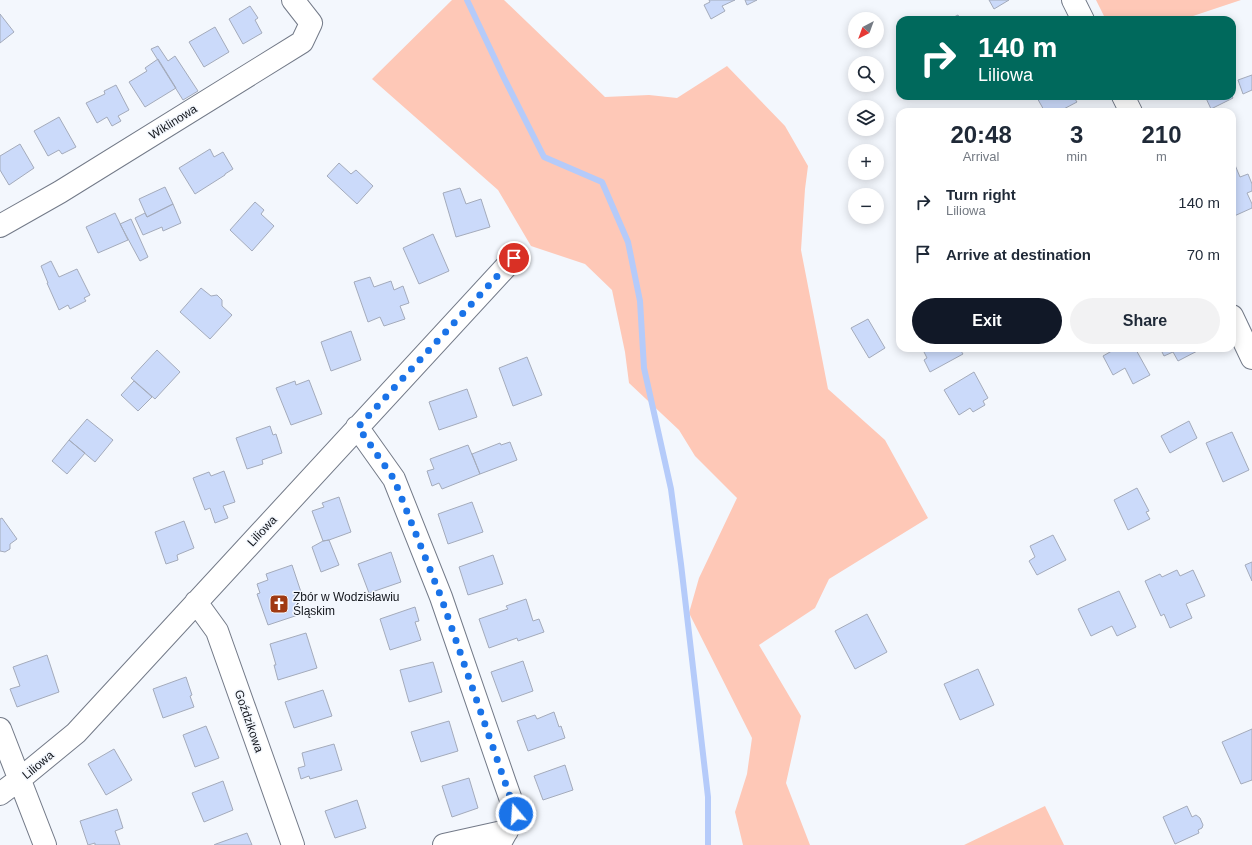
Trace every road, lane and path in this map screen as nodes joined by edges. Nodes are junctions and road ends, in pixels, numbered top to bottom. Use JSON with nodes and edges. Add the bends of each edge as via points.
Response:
{"nodes":[{"id":1,"x":293,"y":0,"type":"edge"},
{"id":2,"x":1073,"y":0,"type":"edge"},
{"id":3,"x":1082,"y":16,"type":"edge"},
{"id":4,"x":0,"y":226,"type":"edge"},
{"id":5,"x":514,"y":258,"type":"dead end"},
{"id":6,"x":1236,"y":324,"type":"edge"},
{"id":7,"x":1252,"y":358,"type":"edge"},
{"id":8,"x":358,"y":427,"type":"junction"},
{"id":9,"x":196,"y":602,"type":"junction"},
{"id":10,"x":0,"y":729,"type":"edge"},
{"id":11,"x":20,"y":779,"type":"junction"},
{"id":12,"x":0,"y":794,"type":"edge"},
{"id":13,"x":503,"y":838,"type":"edge"},
{"id":14,"x":45,"y":845,"type":"edge"},
{"id":15,"x":293,"y":845,"type":"edge"},
{"id":16,"x":444,"y":845,"type":"edge"}],
"edges":[{"from":1,"to":4,"type":"street","name":"Wiklinowa","via":[[310,23],[302,42],[60,192]]},
{"from":2,"to":3,"type":"street"},
{"from":5,"to":8,"type":"street","name":"Liliowa"},
{"from":6,"to":7,"type":"street"},
{"from":8,"to":9,"type":"street","name":"Liliowa"},
{"from":8,"to":13,"type":"street","via":[[394,479],[441,597],[516,814]]},
{"from":9,"to":11,"type":"street","name":"Liliowa","via":[[76,732]]},
{"from":9,"to":15,"type":"street","name":"Goździkowa","via":[[217,631]]},
{"from":10,"to":11,"type":"street"},
{"from":11,"to":12,"type":"street","name":"Liliowa"},
{"from":11,"to":14,"type":"street"},
{"from":13,"to":16,"type":"street"}]}
